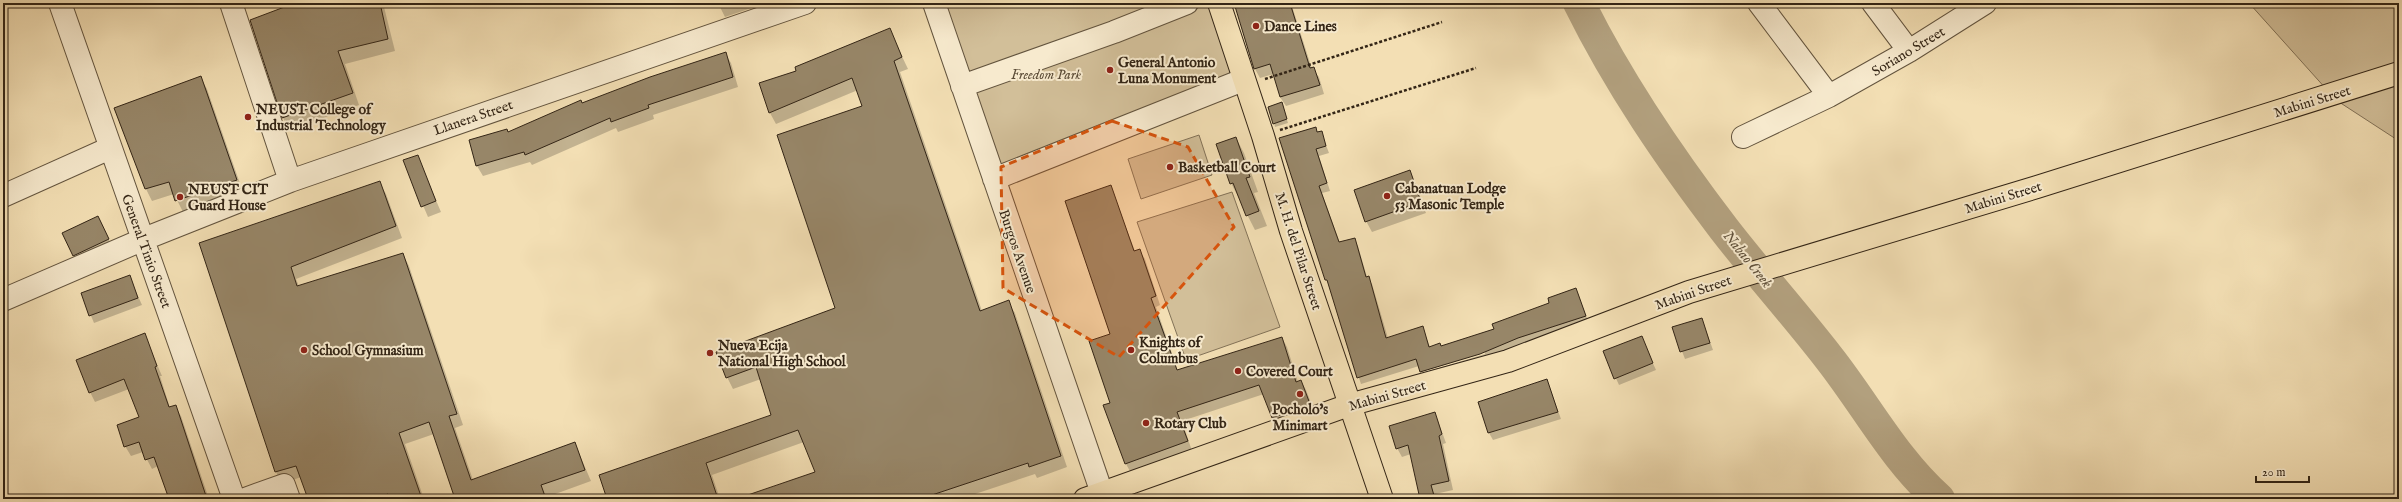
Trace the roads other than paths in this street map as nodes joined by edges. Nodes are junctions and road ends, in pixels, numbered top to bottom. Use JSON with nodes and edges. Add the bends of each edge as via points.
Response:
{"nodes":[{"id":1,"x":60,"y":3,"type":"edge"},
{"id":2,"x":231,"y":3,"type":"edge"},
{"id":3,"x":803,"y":3,"type":"edge"},
{"id":4,"x":934,"y":3,"type":"edge"},
{"id":5,"x":1187,"y":3,"type":"edge"},
{"id":6,"x":1219,"y":3,"type":"edge"},
{"id":7,"x":1759,"y":3,"type":"edge"},
{"id":8,"x":1872,"y":3,"type":"edge"},
{"id":9,"x":1985,"y":3,"type":"edge"},
{"id":10,"x":1909,"y":51,"type":"junction"},
{"id":11,"x":2399,"y":73,"type":"edge"},
{"id":12,"x":1244,"y":83,"type":"junction"},
{"id":13,"x":962,"y":86,"type":"junction"},
{"id":14,"x":1829,"y":96,"type":"junction"},
{"id":15,"x":1743,"y":137,"type":"dead end"},
{"id":16,"x":110,"y":148,"type":"junction"},
{"id":17,"x":994,"y":179,"type":"junction"},
{"id":18,"x":290,"y":181,"type":"junction"},
{"id":19,"x":3,"y":196,"type":"edge"},
{"id":20,"x":144,"y":239,"type":"junction"},
{"id":21,"x":3,"y":300,"type":"edge"},
{"id":22,"x":1349,"y":405,"type":"junction"},
{"id":23,"x":1097,"y":497,"type":"edge"},
{"id":24,"x":234,"y":499,"type":"edge"},
{"id":25,"x":245,"y":499,"type":"edge"},
{"id":26,"x":289,"y":499,"type":"edge"},
{"id":27,"x":1382,"y":499,"type":"edge"}],
"edges":[{"from":1,"to":16,"type":"street","name":"General Tinio Street"},
{"from":2,"to":18,"type":"street"},
{"from":3,"to":18,"type":"street","name":"Llanera Street"},
{"from":4,"to":13,"type":"street","name":"Burgos Avenue"},
{"from":5,"to":13,"type":"street"},
{"from":6,"to":12,"type":"main road","name":"M. H. del Pilar Street"},
{"from":7,"to":14,"type":"street"},
{"from":8,"to":10,"type":"street"},
{"from":9,"to":10,"type":"street","name":"Soriano Street"},
{"from":10,"to":14,"type":"street","name":"Soriano Street"},
{"from":11,"to":22,"type":"main road","name":"Mabini Street","via":[[2045,185],[1689,292],[1508,361]]},
{"from":12,"to":17,"type":"street"},
{"from":12,"to":22,"type":"main road","name":"M. H. del Pilar Street"},
{"from":13,"to":17,"type":"street","name":"Burgos Avenue"},
{"from":14,"to":15,"type":"street","name":"Soriano Street"},
{"from":16,"to":19,"type":"street"},
{"from":16,"to":20,"type":"street","name":"General Tinio Street"},
{"from":17,"to":23,"type":"street","name":"Burgos Avenue"},
{"from":18,"to":20,"type":"street","name":"Llanera Street"},
{"from":20,"to":21,"type":"street","name":"Llanera Street"},
{"from":20,"to":24,"type":"street","name":"General Tinio Street"},
{"from":22,"to":23,"type":"main road","name":"Mabini Street"},
{"from":22,"to":27,"type":"main road","name":"M. H. del Pilar Street"},
{"from":25,"to":26,"type":"street","via":[[284,485]]}]}
